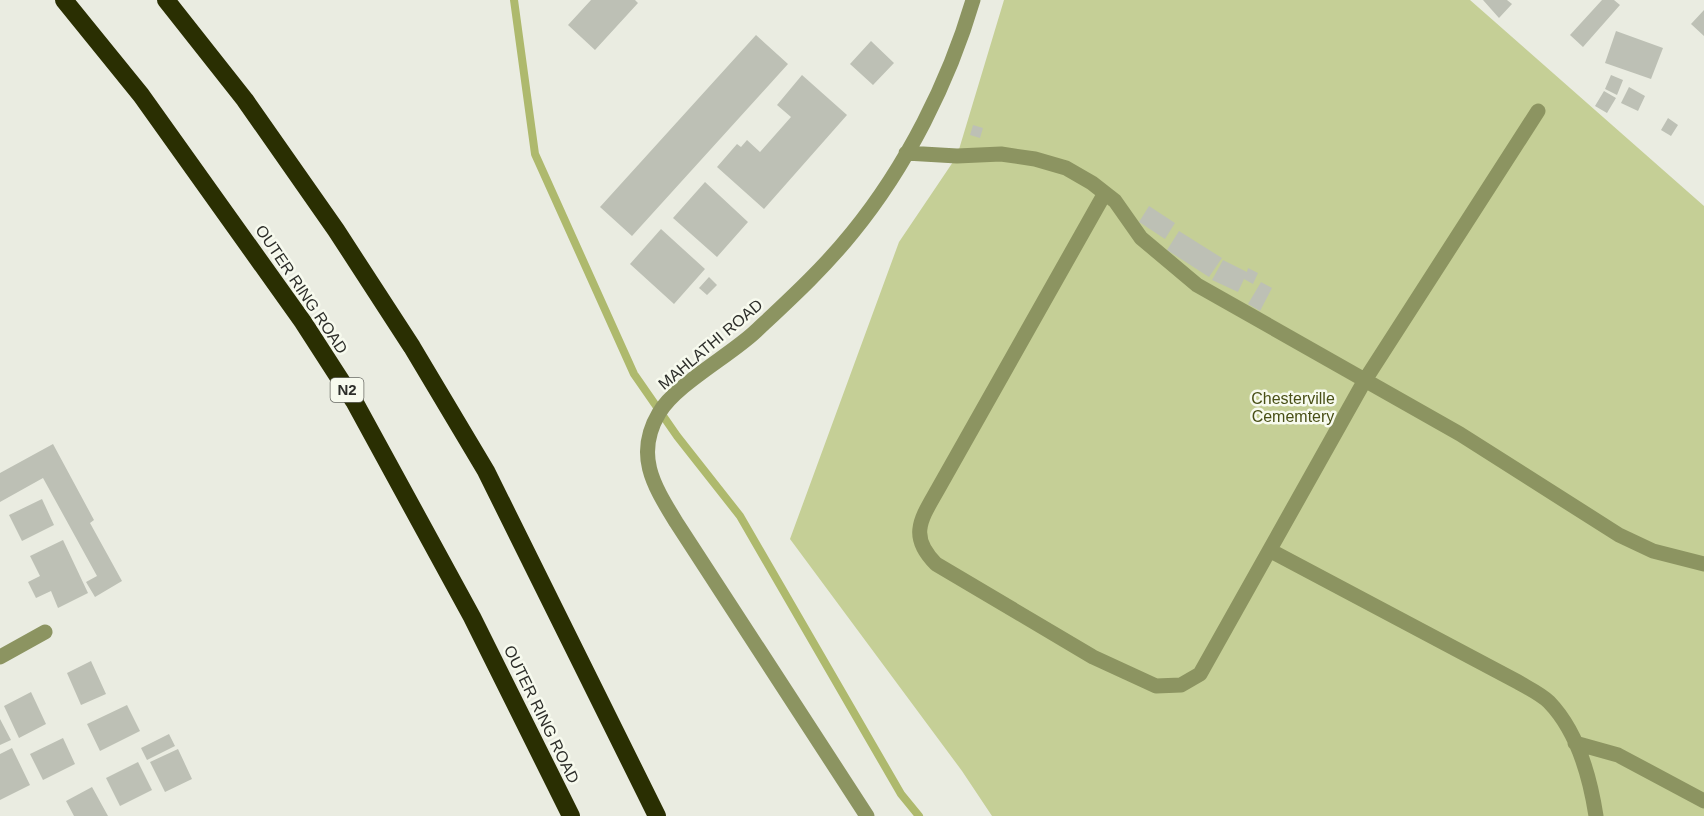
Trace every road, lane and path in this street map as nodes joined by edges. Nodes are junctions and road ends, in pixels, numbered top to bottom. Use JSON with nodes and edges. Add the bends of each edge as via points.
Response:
{"nodes":[{"id":1,"x":64,"y":0,"type":"edge"},
{"id":2,"x":166,"y":0,"type":"edge"},
{"id":3,"x":973,"y":0,"type":"edge"},
{"id":4,"x":1538,"y":111,"type":"dead end"},
{"id":5,"x":906,"y":153,"type":"junction"},
{"id":6,"x":1105,"y":193,"type":"junction"},
{"id":7,"x":1365,"y":380,"type":"junction"},
{"id":8,"x":1271,"y":551,"type":"junction"},
{"id":9,"x":1704,"y":564,"type":"edge"},
{"id":10,"x":45,"y":632,"type":"dead end"},
{"id":11,"x":0,"y":657,"type":"edge"},
{"id":12,"x":1575,"y":743,"type":"junction"},
{"id":13,"x":1704,"y":801,"type":"edge"},
{"id":14,"x":571,"y":816,"type":"edge"},
{"id":15,"x":657,"y":816,"type":"edge"},
{"id":16,"x":867,"y":816,"type":"edge"},
{"id":17,"x":1596,"y":816,"type":"edge"}],
"edges":[{"from":1,"to":14,"type":"highway","name":"OUTER RING ROAD","number":"N2","via":[[141,95],[303,322],[354,401],[472,617]]},
{"from":2,"to":15,"type":"highway","via":[[245,100],[412,347],[486,471]]},
{"from":3,"to":5,"type":"street","name":"MAHLATHI ROAD","via":[[941,86]]},
{"from":4,"to":7,"type":"street"},
{"from":5,"to":6,"type":"street","via":[[1001,154],[1035,159],[1066,168]]},
{"from":5,"to":16,"type":"street","name":"MAHLATHI ROAD","via":[[852,233],[797,293],[659,412],[650,436],[648,471],[654,485]]},
{"from":6,"to":7,"type":"street","via":[[1141,238],[1197,285]]},
{"from":6,"to":8,"type":"street","via":[[938,489],[918,533],[919,543],[936,564],[1083,651],[1156,686],[1171,687],[1200,674]]},
{"from":7,"to":8,"type":"street"},
{"from":7,"to":9,"type":"street","via":[[1619,535],[1653,551]]},
{"from":8,"to":12,"type":"street","via":[[1518,681],[1548,700],[1568,725]]},
{"from":10,"to":11,"type":"street"},
{"from":12,"to":13,"type":"street","via":[[1618,755]]},
{"from":12,"to":17,"type":"street"}]}
